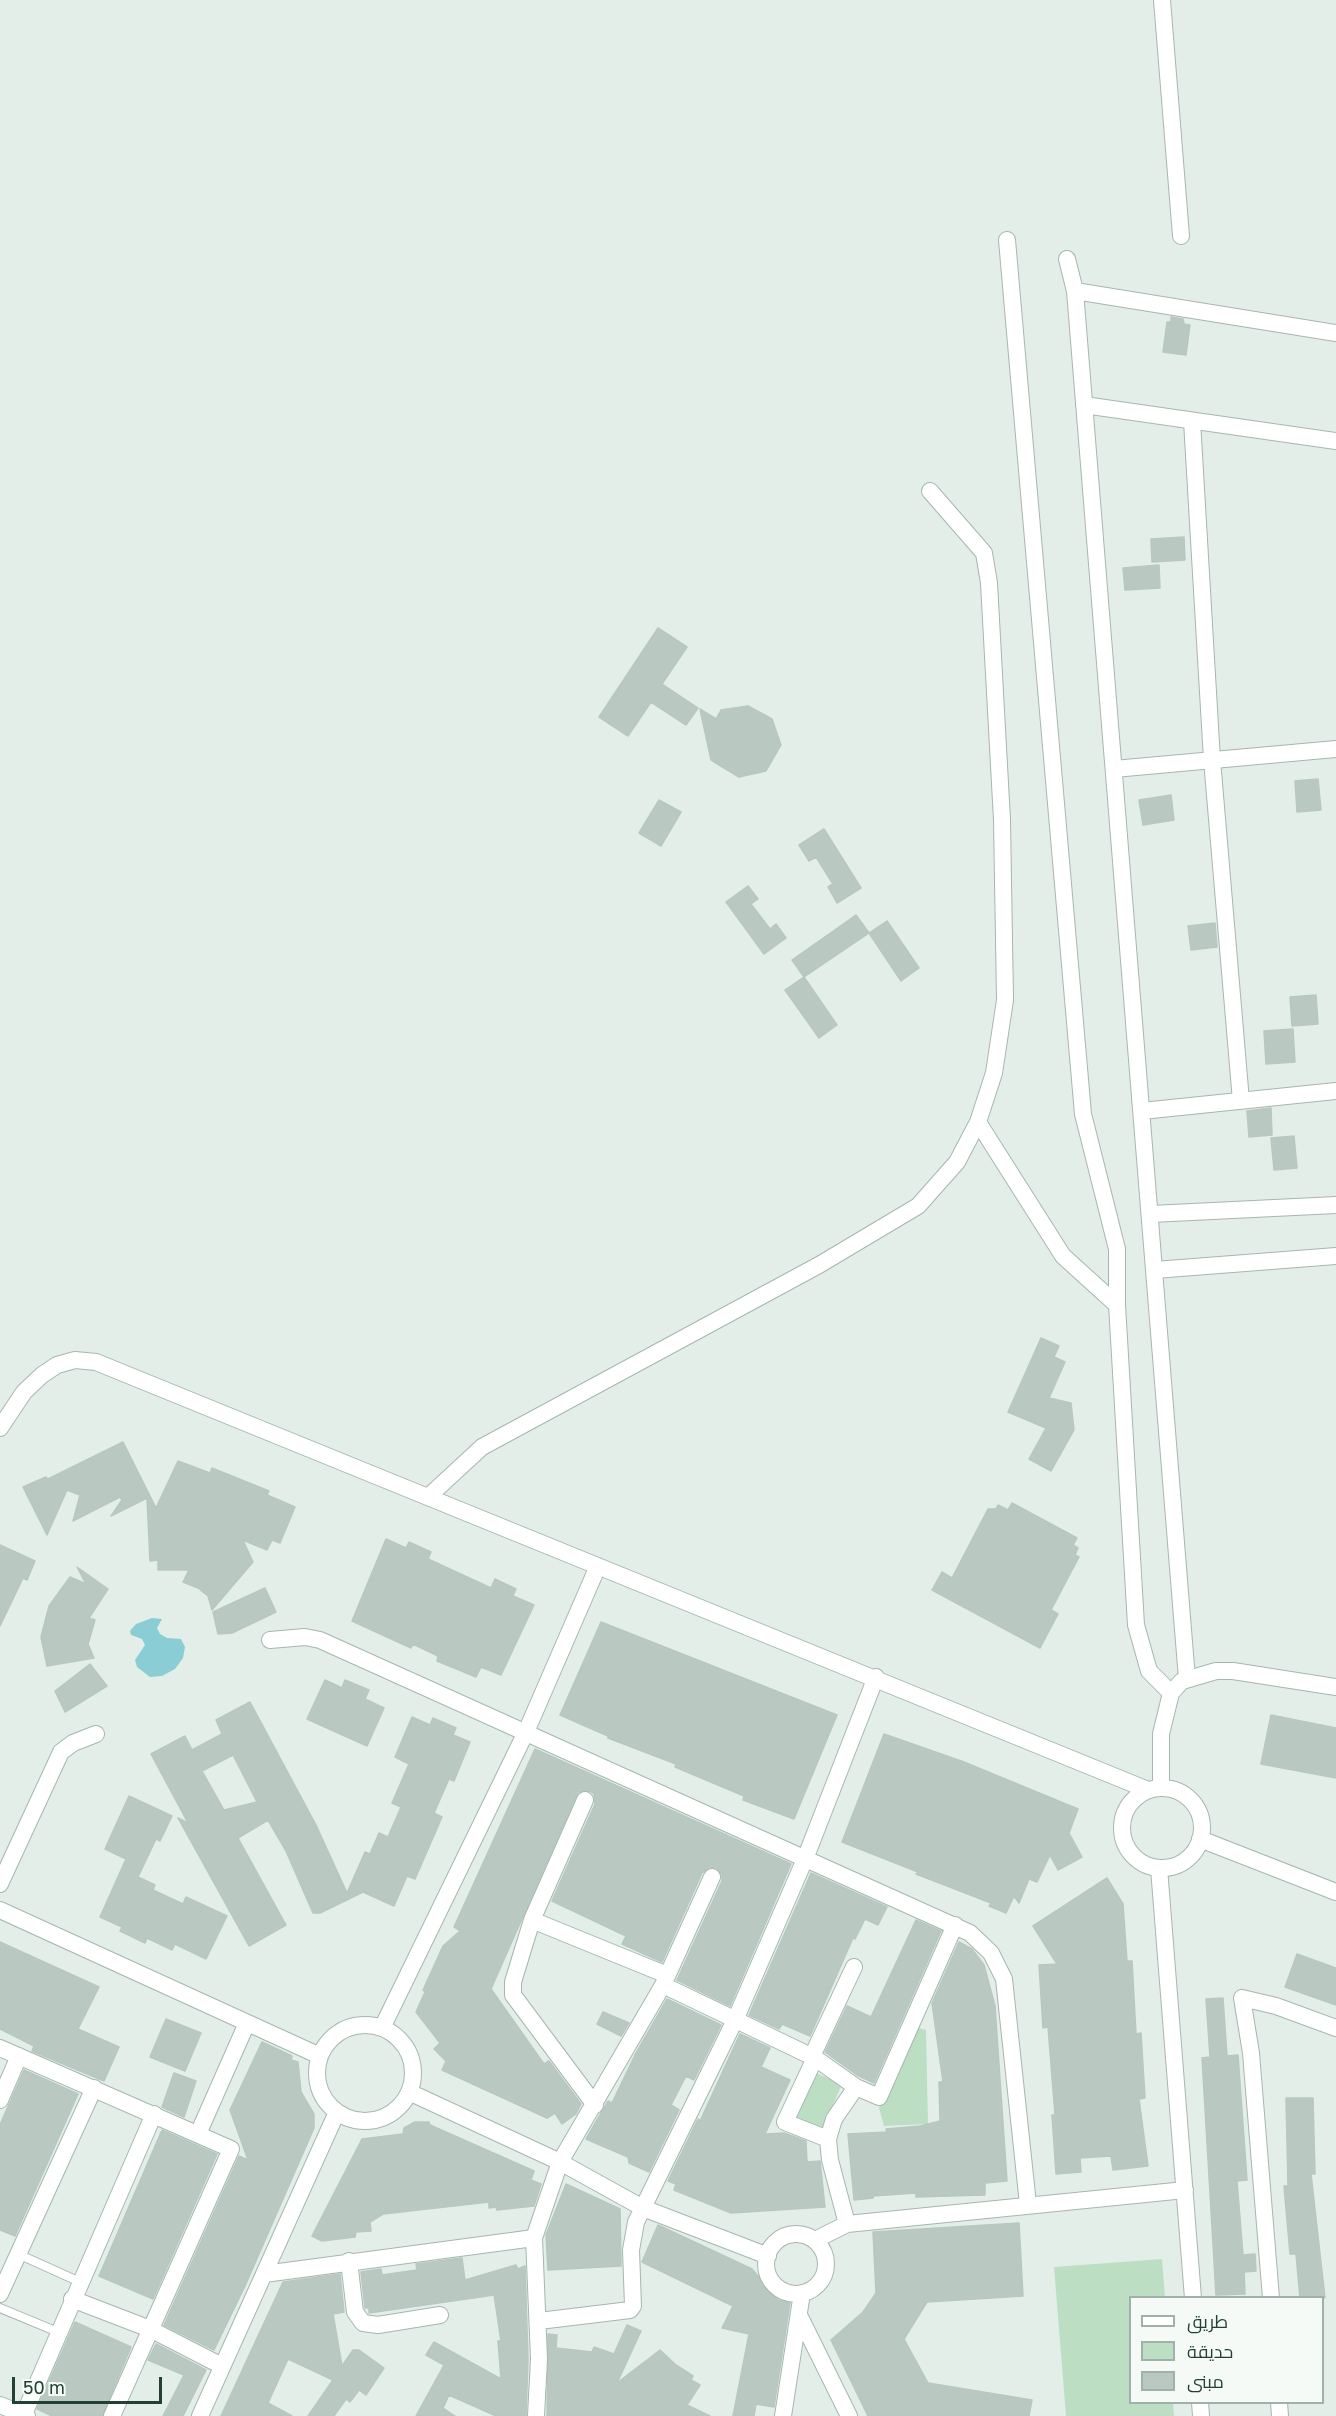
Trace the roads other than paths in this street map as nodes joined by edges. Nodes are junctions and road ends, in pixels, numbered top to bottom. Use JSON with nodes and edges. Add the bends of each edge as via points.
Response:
{"nodes":[{"id":1,"x":1162,"y":0,"type":"edge"},
{"id":2,"x":1181,"y":236,"type":"dead end"},
{"id":3,"x":1007,"y":240,"type":"dead end"},
{"id":4,"x":1067,"y":259,"type":"dead end"},
{"id":5,"x":1075,"y":291,"type":"junction"},
{"id":6,"x":1336,"y":333,"type":"edge"},
{"id":7,"x":1084,"y":405,"type":"junction"},
{"id":8,"x":1192,"y":421,"type":"junction"},
{"id":9,"x":1336,"y":441,"type":"edge"},
{"id":10,"x":930,"y":491,"type":"dead end"},
{"id":11,"x":1336,"y":749,"type":"edge"},
{"id":12,"x":1212,"y":760,"type":"junction"},
{"id":13,"x":1114,"y":769,"type":"junction"},
{"id":14,"x":1336,"y":1091,"type":"edge"},
{"id":15,"x":1241,"y":1101,"type":"junction"},
{"id":16,"x":1142,"y":1111,"type":"junction"},
{"id":17,"x":978,"y":1122,"type":"junction"},
{"id":18,"x":1336,"y":1205,"type":"edge"},
{"id":19,"x":1151,"y":1214,"type":"junction"},
{"id":20,"x":1336,"y":1256,"type":"edge"},
{"id":21,"x":1155,"y":1270,"type":"junction"},
{"id":22,"x":1117,"y":1305,"type":"junction"},
{"id":23,"x":0,"y":1428,"type":"edge"},
{"id":24,"x":428,"y":1497,"type":"junction"},
{"id":25,"x":598,"y":1566,"type":"junction"},
{"id":26,"x":270,"y":1640,"type":"dead end"},
{"id":27,"x":876,"y":1677,"type":"junction"},
{"id":28,"x":1187,"y":1679,"type":"junction"},
{"id":29,"x":1336,"y":1687,"type":"edge"},
{"id":30,"x":1171,"y":1693,"type":"junction"},
{"id":31,"x":526,"y":1732,"type":"junction"},
{"id":32,"x":96,"y":1734,"type":"dead end"},
{"id":33,"x":1154,"y":1789,"type":"junction"},
{"id":34,"x":585,"y":1800,"type":"dead end"},
{"id":35,"x":1200,"y":1839,"type":"junction"},
{"id":36,"x":805,"y":1859,"type":"junction"},
{"id":37,"x":1159,"y":1868,"type":"junction"},
{"id":38,"x":712,"y":1877,"type":"dead end"},
{"id":39,"x":0,"y":1884,"type":"edge"},
{"id":40,"x":1336,"y":1892,"type":"edge"},
{"id":41,"x":0,"y":1910,"type":"edge"},
{"id":42,"x":532,"y":1920,"type":"junction"},
{"id":43,"x":955,"y":1925,"type":"junction"},
{"id":44,"x":854,"y":1966,"type":"dead end"},
{"id":45,"x":665,"y":1980,"type":"junction"},
{"id":46,"x":736,"y":2019,"type":"junction"},
{"id":47,"x":247,"y":2023,"type":"junction"},
{"id":48,"x":382,"y":2028,"type":"junction"},
{"id":49,"x":1336,"y":2028,"type":"edge"},
{"id":50,"x":0,"y":2048,"type":"edge"},
{"id":51,"x":19,"y":2056,"type":"junction"},
{"id":52,"x":320,"y":2056,"type":"junction"},
{"id":53,"x":814,"y":2058,"type":"junction"},
{"id":54,"x":856,"y":2087,"type":"junction"},
{"id":55,"x":93,"y":2088,"type":"junction"},
{"id":56,"x":409,"y":2092,"type":"junction"},
{"id":57,"x":0,"y":2100,"type":"edge"},
{"id":58,"x":595,"y":2105,"type":"junction"},
{"id":59,"x":337,"y":2112,"type":"junction"},
{"id":60,"x":154,"y":2114,"type":"junction"},
{"id":61,"x":198,"y":2134,"type":"junction"},
{"id":62,"x":828,"y":2139,"type":"junction"},
{"id":63,"x":560,"y":2162,"type":"junction"},
{"id":64,"x":1185,"y":2190,"type":"junction"},
{"id":65,"x":1028,"y":2204,"type":"junction"},
{"id":66,"x":643,"y":2208,"type":"junction"},
{"id":67,"x":847,"y":2224,"type":"junction"},
{"id":68,"x":534,"y":2238,"type":"junction"},
{"id":69,"x":815,"y":2240,"type":"junction"},
{"id":70,"x":768,"y":2256,"type":"junction"},
{"id":71,"x":349,"y":2261,"type":"junction"},
{"id":72,"x":10,"y":2262,"type":"edge"},
{"id":73,"x":264,"y":2274,"type":"junction"},
{"id":74,"x":80,"y":2282,"type":"junction"},
{"id":75,"x":802,"y":2293,"type":"junction"},
{"id":76,"x":0,"y":2294,"type":"edge"},
{"id":77,"x":1193,"y":2296,"type":"edge"},
{"id":78,"x":1271,"y":2296,"type":"edge"},
{"id":79,"x":72,"y":2299,"type":"junction"},
{"id":80,"x":0,"y":2307,"type":"edge"},
{"id":81,"x":440,"y":2315,"type":"dead end"},
{"id":82,"x":799,"y":2315,"type":"junction"},
{"id":83,"x":539,"y":2321,"type":"junction"},
{"id":84,"x":150,"y":2330,"type":"junction"},
{"id":85,"x":58,"y":2332,"type":"junction"},
{"id":86,"x":222,"y":2366,"type":"junction"},
{"id":87,"x":0,"y":2405,"type":"edge"},
{"id":88,"x":25,"y":2415,"type":"edge"},
{"id":89,"x":112,"y":2416,"type":"edge"},
{"id":90,"x":200,"y":2416,"type":"edge"},
{"id":91,"x":536,"y":2416,"type":"edge"},
{"id":92,"x":783,"y":2416,"type":"edge"},
{"id":93,"x":849,"y":2416,"type":"edge"}],
"edges":[{"from":1,"to":2,"type":"street"},
{"from":3,"to":22,"type":"street","via":[[1083,1114],[1117,1249]]},
{"from":4,"to":5,"type":"street"},
{"from":5,"to":6,"type":"street"},
{"from":5,"to":7,"type":"street"},
{"from":7,"to":8,"type":"street"},
{"from":7,"to":13,"type":"street"},
{"from":8,"to":9,"type":"street"},
{"from":8,"to":12,"type":"street"},
{"from":10,"to":17,"type":"street","via":[[984,553],[989,583],[1002,820],[1005,999],[994,1073]]},
{"from":11,"to":12,"type":"street"},
{"from":12,"to":13,"type":"street"},
{"from":12,"to":15,"type":"street"},
{"from":13,"to":16,"type":"street"},
{"from":14,"to":15,"type":"street"},
{"from":15,"to":16,"type":"street"},
{"from":16,"to":19,"type":"street"},
{"from":17,"to":22,"type":"street","via":[[1063,1256]]},
{"from":17,"to":24,"type":"street","via":[[957,1162],[918,1206],[819,1265],[482,1447]]},
{"from":18,"to":19,"type":"street"},
{"from":19,"to":21,"type":"street"},
{"from":20,"to":21,"type":"street"},
{"from":21,"to":28,"type":"street"},
{"from":22,"to":30,"type":"street","via":[[1136,1625],[1149,1671]]},
{"from":23,"to":24,"type":"street","via":[[24,1392],[42,1375],[75,1360],[96,1362]]},
{"from":24,"to":25,"type":"street"},
{"from":25,"to":27,"type":"street"},
{"from":25,"to":31,"type":"street"},
{"from":26,"to":31,"type":"street","via":[[320,1640]]},
{"from":27,"to":33,"type":"street"},
{"from":27,"to":36,"type":"street"},
{"from":28,"to":29,"type":"street","via":[[1233,1671]]},
{"from":28,"to":30,"type":"street"},
{"from":30,"to":33,"type":"street"},
{"from":31,"to":36,"type":"street"},
{"from":31,"to":48,"type":"street"},
{"from":32,"to":39,"type":"street","via":[[61,1752]]},
{"from":33,"to":35,"type":"street","via":[[1181,1793],[1197,1808],[1201,1818]]},
{"from":33,"to":37,"type":"street","via":[[1131,1803],[1122,1823],[1122,1834],[1131,1854]]},
{"from":34,"to":42,"type":"street"},
{"from":35,"to":37,"type":"street","via":[[1196,1849],[1180,1864]]},
{"from":35,"to":40,"type":"street"},
{"from":36,"to":43,"type":"street"},
{"from":36,"to":46,"type":"street"},
{"from":37,"to":64,"type":"street"},
{"from":38,"to":45,"type":"street"},
{"from":41,"to":47,"type":"street"},
{"from":42,"to":45,"type":"street"},
{"from":42,"to":58,"type":"street","via":[[515,1970],[513,1995]]},
{"from":43,"to":54,"type":"street","via":[[882,2095],[878,2097]]},
{"from":43,"to":65,"type":"street","via":[[991,1953],[1004,1979]]},
{"from":44,"to":53,"type":"street"},
{"from":45,"to":46,"type":"street"},
{"from":45,"to":58,"type":"street"},
{"from":46,"to":53,"type":"street"},
{"from":46,"to":66,"type":"street"},
{"from":47,"to":52,"type":"street"},
{"from":47,"to":61,"type":"street"},
{"from":48,"to":52,"type":"street","via":[[349,2028],[334,2036]]},
{"from":48,"to":56,"type":"street","via":[[398,2038],[409,2054],[413,2073]]},
{"from":49,"to":78,"type":"street","via":[[1242,1998],[1251,2053]]},
{"from":50,"to":51,"type":"street"},
{"from":51,"to":55,"type":"street"},
{"from":51,"to":57,"type":"street"},
{"from":52,"to":59,"type":"street","via":[[319,2087]]},
{"from":53,"to":54,"type":"street"},
{"from":53,"to":62,"type":"street","via":[[785,2122]]},
{"from":54,"to":62,"type":"street","via":[[834,2119]]},
{"from":55,"to":60,"type":"street"},
{"from":55,"to":72,"type":"street"},
{"from":56,"to":59,"type":"street","via":[[395,2111],[378,2120],[355,2121]]},
{"from":56,"to":63,"type":"street"},
{"from":58,"to":63,"type":"street"},
{"from":59,"to":73,"type":"street"},
{"from":60,"to":61,"type":"street"},
{"from":60,"to":74,"type":"street"},
{"from":61,"to":84,"type":"street","via":[[231,2149]]},
{"from":62,"to":67,"type":"street"},
{"from":63,"to":66,"type":"street"},
{"from":63,"to":68,"type":"street"},
{"from":64,"to":65,"type":"street"},
{"from":64,"to":77,"type":"street"},
{"from":65,"to":67,"type":"street"},
{"from":66,"to":70,"type":"street"},
{"from":66,"to":83,"type":"street","via":[[632,2234],[632,2308]]},
{"from":67,"to":69,"type":"street"},
{"from":68,"to":71,"type":"street"},
{"from":68,"to":83,"type":"street"},
{"from":69,"to":70,"type":"street","via":[[802,2234],[787,2235],[775,2243]]},
{"from":69,"to":75,"type":"street","via":[[824,2252],[825,2271],[818,2284]]},
{"from":70,"to":75,"type":"street","via":[[767,2271],[774,2284],[786,2292]]},
{"from":71,"to":73,"type":"street"},
{"from":71,"to":81,"type":"street","via":[[355,2312],[363,2323],[378,2325]]},
{"from":72,"to":74,"type":"lane"},
{"from":72,"to":76,"type":"street"},
{"from":73,"to":86,"type":"street"},
{"from":74,"to":79,"type":"street"},
{"from":75,"to":82,"type":"street"},
{"from":79,"to":84,"type":"street"},
{"from":79,"to":85,"type":"street"},
{"from":80,"to":85,"type":"lane"},
{"from":82,"to":92,"type":"street"},
{"from":82,"to":93,"type":"street"},
{"from":83,"to":91,"type":"street"},
{"from":84,"to":86,"type":"street"},
{"from":84,"to":89,"type":"street"},
{"from":85,"to":88,"type":"street"},
{"from":86,"to":90,"type":"street"},
{"from":87,"to":88,"type":"street"}]}
